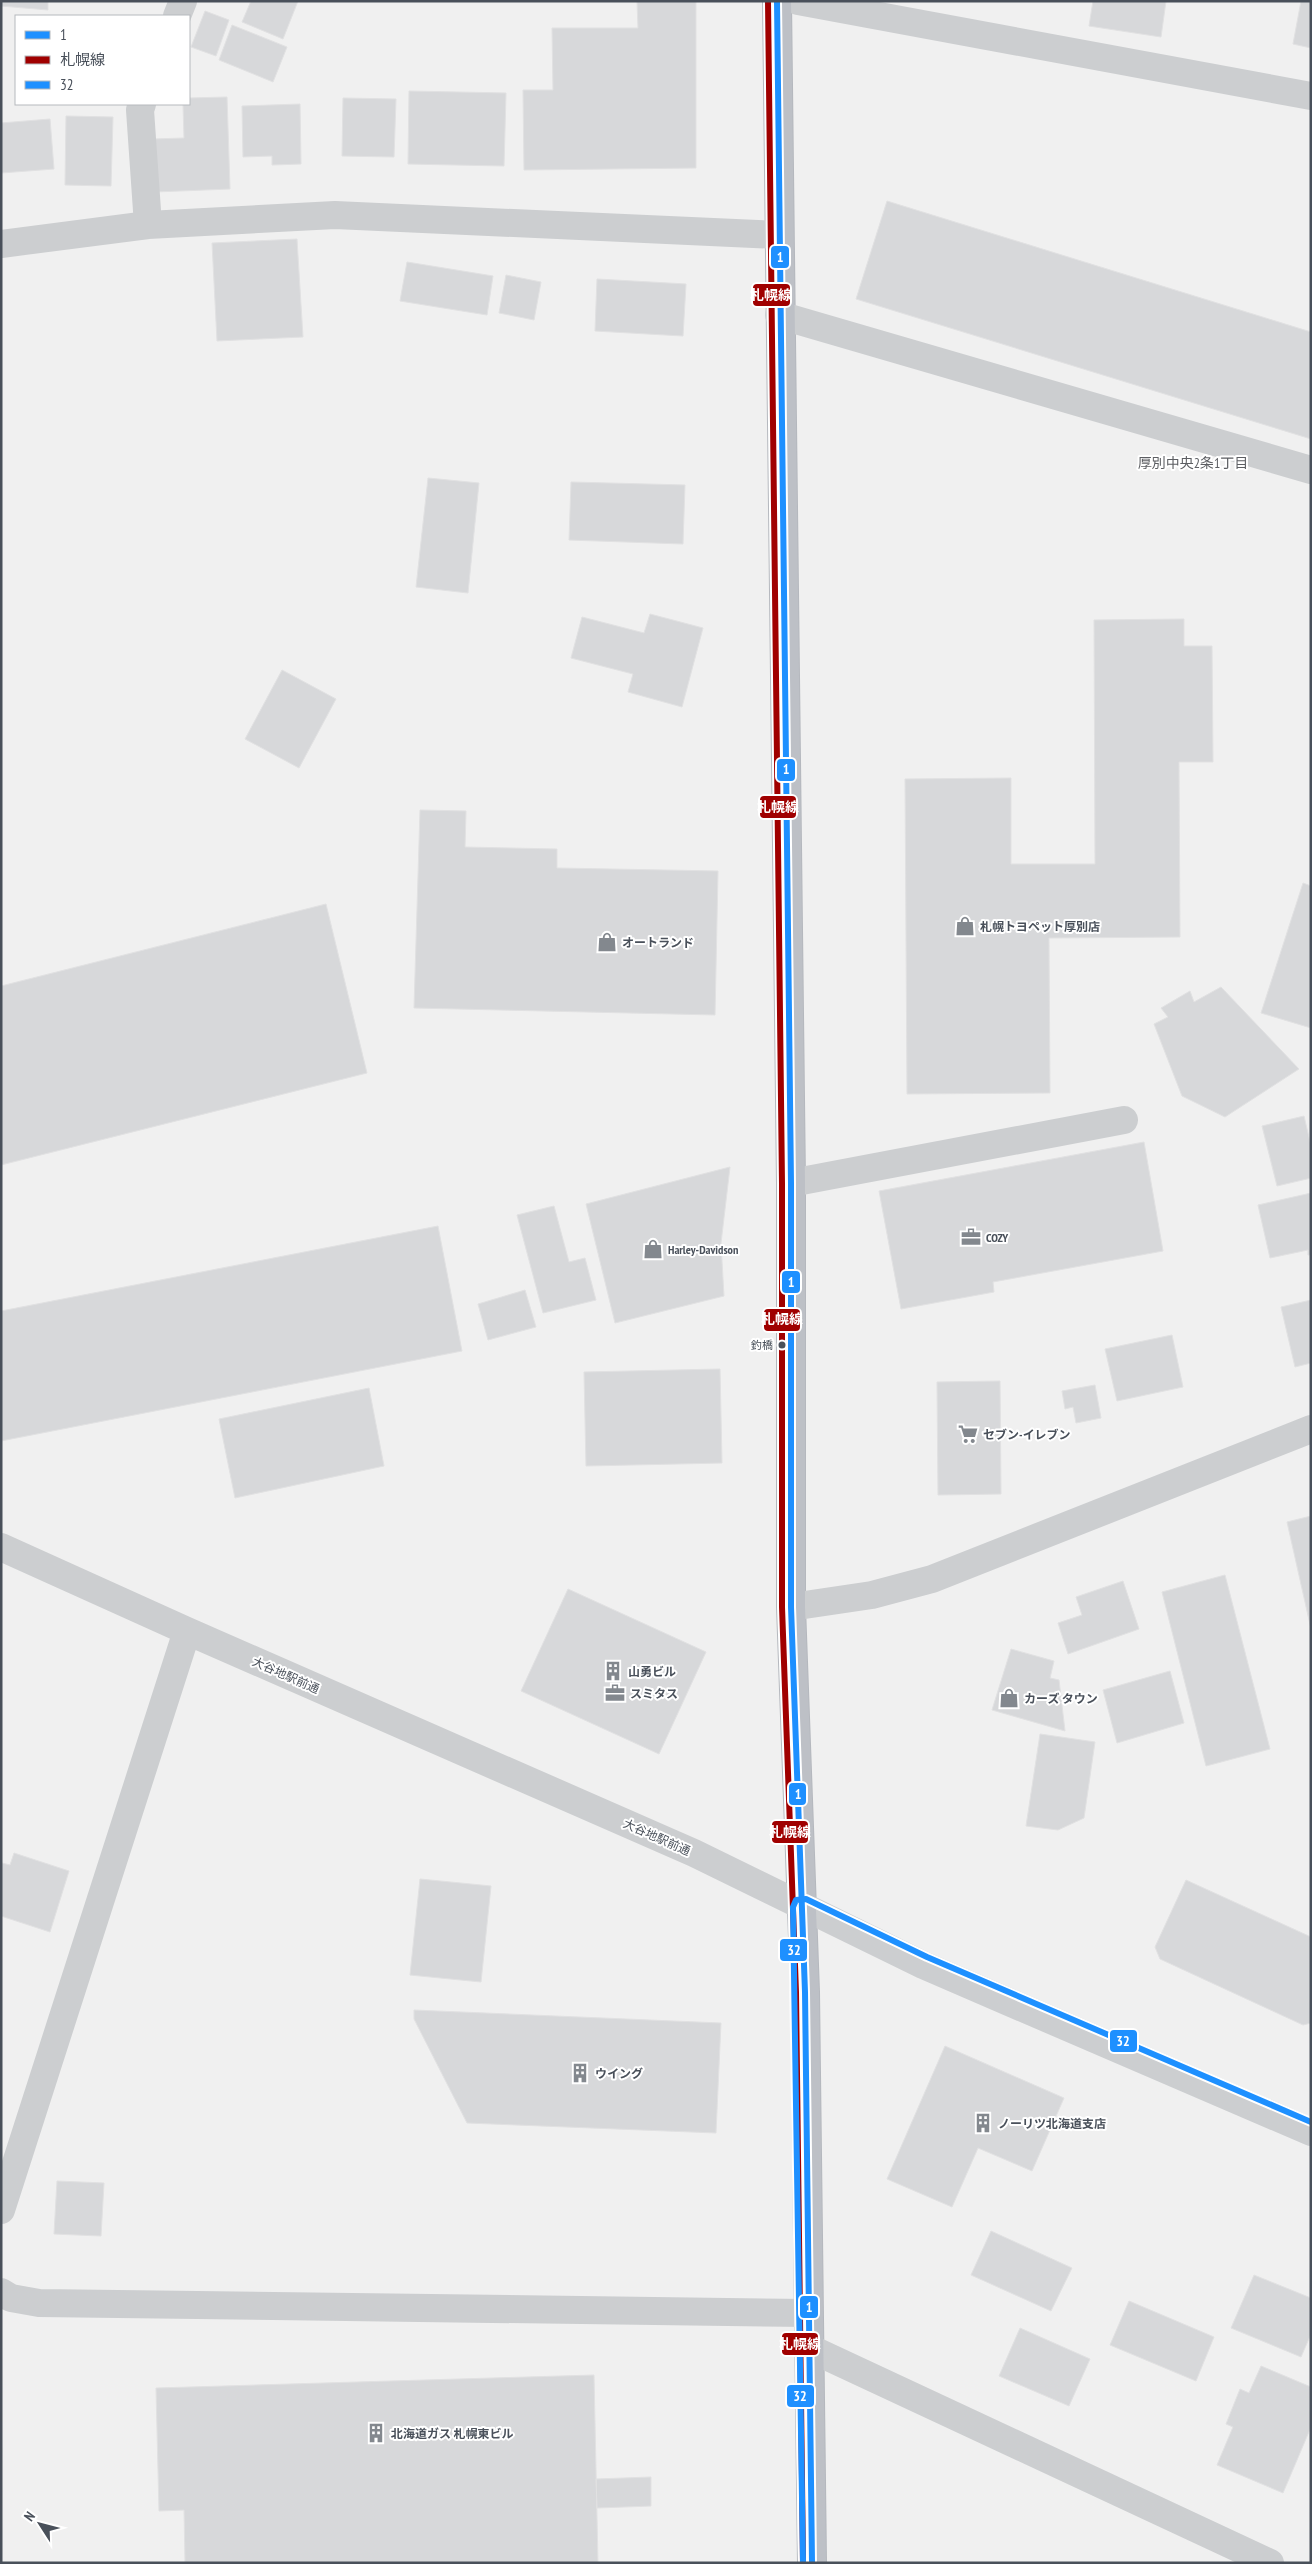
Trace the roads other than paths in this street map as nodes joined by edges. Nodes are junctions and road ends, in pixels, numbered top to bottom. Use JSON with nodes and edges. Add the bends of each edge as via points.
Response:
{"nodes":[{"id":1,"x":183,"y":1,"type":"edge"},
{"id":2,"x":777,"y":1,"type":"edge"},
{"id":3,"x":798,"y":1,"type":"edge"},
{"id":4,"x":177,"y":15,"type":"edge"},
{"id":5,"x":1311,"y":96,"type":"edge"},
{"id":6,"x":142,"y":105,"type":"edge"},
{"id":7,"x":148,"y":225,"type":"junction"},
{"id":8,"x":778,"y":235,"type":"junction"},
{"id":9,"x":1,"y":244,"type":"edge"},
{"id":10,"x":779,"y":315,"type":"junction"},
{"id":11,"x":1311,"y":470,"type":"edge"},
{"id":12,"x":1124,"y":1120,"type":"dead end"},
{"id":13,"x":791,"y":1183,"type":"junction"},
{"id":14,"x":1311,"y":1430,"type":"edge"},
{"id":15,"x":1,"y":1547,"type":"edge"},
{"id":16,"x":791,"y":1607,"type":"junction"},
{"id":17,"x":187,"y":1631,"type":"junction"},
{"id":18,"x":802,"y":1907,"type":"junction"},
{"id":19,"x":1311,"y":2132,"type":"edge"},
{"id":20,"x":1,"y":2210,"type":"edge"},
{"id":21,"x":1,"y":2292,"type":"edge"},
{"id":22,"x":808,"y":2312,"type":"junction"},
{"id":23,"x":809,"y":2348,"type":"junction"},
{"id":24,"x":812,"y":2563,"type":"edge"},
{"id":25,"x":1270,"y":2563,"type":"edge"}],
"edges":[{"from":1,"to":4,"type":"street"},
{"from":2,"to":8,"type":"highway"},
{"from":3,"to":5,"type":"street"},
{"from":6,"to":7,"type":"street"},
{"from":7,"to":8,"type":"street","via":[[334,215]]},
{"from":7,"to":9,"type":"street"},
{"from":8,"to":10,"type":"highway"},
{"from":10,"to":11,"type":"street"},
{"from":10,"to":13,"type":"highway"},
{"from":12,"to":13,"type":"street"},
{"from":13,"to":16,"type":"highway"},
{"from":14,"to":16,"type":"street","via":[[932,1580],[872,1595]]},
{"from":15,"to":17,"type":"street","name":"大谷地駅前通"},
{"from":16,"to":18,"type":"highway"},
{"from":17,"to":18,"type":"street","name":"大谷地駅前通","via":[[694,1854]]},
{"from":17,"to":20,"type":"street"},
{"from":18,"to":19,"type":"street","name":"大谷地駅前通","via":[[923,1965]]},
{"from":18,"to":22,"type":"highway"},
{"from":21,"to":22,"type":"street","via":[[10,2298],[39,2303]]},
{"from":22,"to":23,"type":"highway"},
{"from":23,"to":24,"type":"highway"},
{"from":23,"to":25,"type":"street"}]}
